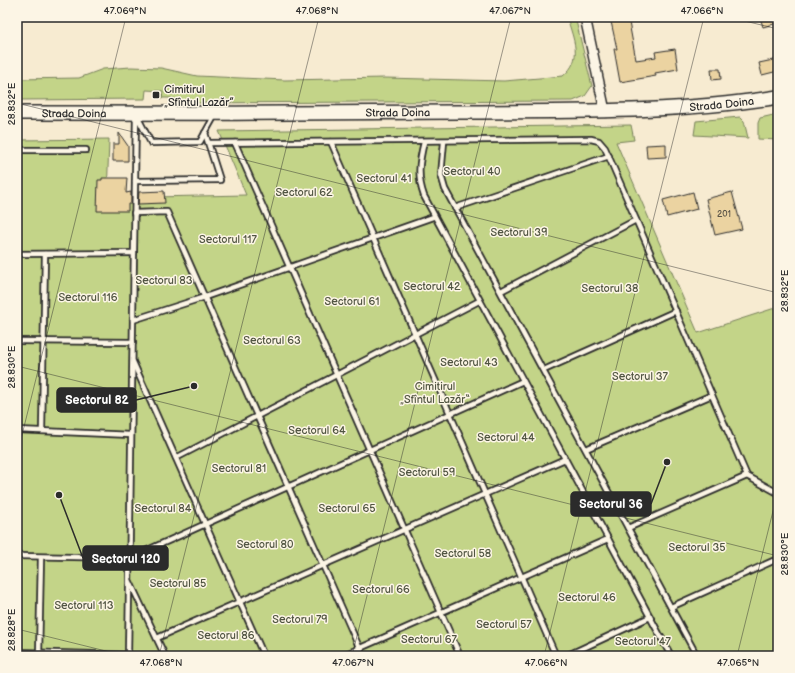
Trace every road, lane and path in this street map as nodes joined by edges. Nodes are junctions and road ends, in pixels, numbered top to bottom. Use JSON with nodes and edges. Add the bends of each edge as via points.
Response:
{"nodes":[{"id":1,"x":585,"y":17,"type":"edge"},
{"id":2,"x":778,"y":97,"type":"edge"},
{"id":3,"x":605,"y":111,"type":"junction"},
{"id":4,"x":17,"y":114,"type":"edge"},
{"id":5,"x":136,"y":114,"type":"junction"},
{"id":6,"x":216,"y":114,"type":"junction"},
{"id":7,"x":205,"y":133,"type":"junction"},
{"id":8,"x":331,"y":142,"type":"junction"},
{"id":9,"x":424,"y":142,"type":"junction"},
{"id":10,"x":444,"y":142,"type":"junction"},
{"id":11,"x":209,"y":143,"type":"junction"},
{"id":12,"x":235,"y":143,"type":"junction"},
{"id":13,"x":17,"y":150,"type":"edge"},
{"id":14,"x":86,"y":150,"type":"dead end"},
{"id":15,"x":608,"y":156,"type":"junction"},
{"id":16,"x":135,"y":181,"type":"junction"},
{"id":17,"x":455,"y":208,"type":"junction"},
{"id":18,"x":134,"y":213,"type":"junction"},
{"id":19,"x":433,"y":217,"type":"junction"},
{"id":20,"x":636,"y":220,"type":"junction"},
{"id":21,"x":373,"y":237,"type":"junction"},
{"id":22,"x":134,"y":253,"type":"junction"},
{"id":23,"x":17,"y":254,"type":"edge"},
{"id":24,"x":44,"y":254,"type":"junction"},
{"id":25,"x":290,"y":267,"type":"junction"},
{"id":26,"x":501,"y":291,"type":"junction"},
{"id":27,"x":205,"y":297,"type":"junction"},
{"id":28,"x":479,"y":301,"type":"junction"},
{"id":29,"x":676,"y":311,"type":"junction"},
{"id":30,"x":133,"y":320,"type":"junction"},
{"id":31,"x":416,"y":334,"type":"junction"},
{"id":32,"x":17,"y":341,"type":"edge"},
{"id":33,"x":43,"y":341,"type":"junction"},
{"id":34,"x":133,"y":342,"type":"junction"},
{"id":35,"x":132,"y":360,"type":"junction"},
{"id":36,"x":544,"y":370,"type":"junction"},
{"id":37,"x":337,"y":376,"type":"junction"},
{"id":38,"x":523,"y":380,"type":"junction"},
{"id":39,"x":712,"y":395,"type":"junction"},
{"id":40,"x":450,"y":413,"type":"junction"},
{"id":41,"x":257,"y":416,"type":"junction"},
{"id":42,"x":17,"y":430,"type":"edge"},
{"id":43,"x":42,"y":431,"type":"junction"},
{"id":44,"x":131,"y":435,"type":"junction"},
{"id":45,"x":586,"y":449,"type":"junction"},
{"id":46,"x":369,"y":450,"type":"junction"},
{"id":47,"x":176,"y":458,"type":"junction"},
{"id":48,"x":565,"y":459,"type":"junction"},
{"id":49,"x":747,"y":476,"type":"junction"},
{"id":50,"x":288,"y":487,"type":"junction"},
{"id":51,"x":485,"y":494,"type":"junction"},
{"id":52,"x":778,"y":494,"type":"edge"},
{"id":53,"x":205,"y":524,"type":"junction"},
{"id":54,"x":628,"y":528,"type":"junction"},
{"id":55,"x":404,"y":530,"type":"junction"},
{"id":56,"x":608,"y":539,"type":"junction"},
{"id":57,"x":17,"y":556,"type":"edge"},
{"id":58,"x":41,"y":557,"type":"junction"},
{"id":59,"x":130,"y":558,"type":"junction"},
{"id":60,"x":773,"y":561,"type":"dead end"},
{"id":61,"x":323,"y":565,"type":"junction"},
{"id":62,"x":521,"y":578,"type":"junction"},
{"id":63,"x":129,"y":581,"type":"junction"},
{"id":64,"x":239,"y":602,"type":"junction"},
{"id":65,"x":671,"y":607,"type":"junction"},
{"id":66,"x":441,"y":613,"type":"junction"},
{"id":67,"x":650,"y":617,"type":"junction"},
{"id":68,"x":157,"y":638,"type":"junction"},
{"id":69,"x":360,"y":648,"type":"junction"},
{"id":70,"x":17,"y":652,"type":"edge"},
{"id":71,"x":39,"y":654,"type":"edge"},
{"id":72,"x":778,"y":654,"type":"edge"},
{"id":73,"x":128,"y":655,"type":"edge"},
{"id":74,"x":165,"y":656,"type":"edge"},
{"id":75,"x":264,"y":656,"type":"edge"},
{"id":76,"x":342,"y":656,"type":"edge"},
{"id":77,"x":363,"y":656,"type":"edge"},
{"id":78,"x":460,"y":656,"type":"edge"},
{"id":79,"x":556,"y":656,"type":"edge"},
{"id":80,"x":566,"y":656,"type":"edge"},
{"id":81,"x":671,"y":656,"type":"edge"},
{"id":82,"x":697,"y":656,"type":"edge"},
{"id":83,"x":774,"y":656,"type":"edge"}],
"edges":[{"from":1,"to":3,"type":"street"},
{"from":2,"to":3,"type":"main road","name":"Strada Doina","via":[[725,104]]},
{"from":3,"to":6,"type":"main road","name":"Strada Doina"},
{"from":4,"to":5,"type":"main road","name":"Strada Doina"},
{"from":5,"to":6,"type":"main road","name":"Strada Doina"},
{"from":5,"to":7,"type":"lane","via":[[151,143],[200,142]]},
{"from":5,"to":16,"type":"lane"},
{"from":6,"to":7,"type":"lane"},
{"from":7,"to":11,"type":"lane"},
{"from":8,"to":9,"type":"lane"},
{"from":8,"to":12,"type":"lane"},
{"from":8,"to":21,"type":"lane"},
{"from":9,"to":10,"type":"lane"},
{"from":9,"to":19,"type":"lane","via":[[418,180]]},
{"from":10,"to":15,"type":"lane","via":[[595,140],[602,144]]},
{"from":10,"to":17,"type":"lane","via":[[442,182]]},
{"from":11,"to":12,"type":"lane"},
{"from":11,"to":16,"type":"lane","via":[[220,180]]},
{"from":12,"to":25,"type":"lane"},
{"from":13,"to":14,"type":"lane"},
{"from":15,"to":17,"type":"lane"},
{"from":15,"to":20,"type":"lane"},
{"from":16,"to":18,"type":"lane"},
{"from":17,"to":26,"type":"lane"},
{"from":18,"to":22,"type":"lane"},
{"from":18,"to":27,"type":"lane","via":[[167,212]]},
{"from":19,"to":21,"type":"lane"},
{"from":19,"to":28,"type":"lane"},
{"from":20,"to":26,"type":"lane"},
{"from":20,"to":29,"type":"lane"},
{"from":21,"to":25,"type":"lane"},
{"from":21,"to":31,"type":"lane"},
{"from":22,"to":24,"type":"lane"},
{"from":22,"to":30,"type":"lane"},
{"from":23,"to":24,"type":"lane"},
{"from":24,"to":33,"type":"lane"},
{"from":25,"to":27,"type":"lane"},
{"from":25,"to":37,"type":"lane"},
{"from":26,"to":36,"type":"lane"},
{"from":27,"to":30,"type":"lane"},
{"from":27,"to":41,"type":"lane"},
{"from":28,"to":31,"type":"lane"},
{"from":28,"to":38,"type":"lane"},
{"from":29,"to":36,"type":"lane"},
{"from":29,"to":39,"type":"lane"},
{"from":30,"to":34,"type":"lane"},
{"from":31,"to":37,"type":"lane"},
{"from":31,"to":40,"type":"lane"},
{"from":32,"to":33,"type":"lane"},
{"from":33,"to":34,"type":"lane"},
{"from":33,"to":43,"type":"lane"},
{"from":34,"to":35,"type":"lane"},
{"from":35,"to":44,"type":"lane"},
{"from":35,"to":47,"type":"lane"},
{"from":36,"to":45,"type":"lane"},
{"from":37,"to":41,"type":"lane"},
{"from":37,"to":46,"type":"lane"},
{"from":38,"to":40,"type":"lane"},
{"from":38,"to":48,"type":"lane"},
{"from":39,"to":45,"type":"lane"},
{"from":39,"to":49,"type":"lane"},
{"from":40,"to":46,"type":"lane"},
{"from":40,"to":51,"type":"lane"},
{"from":41,"to":47,"type":"lane"},
{"from":41,"to":50,"type":"lane"},
{"from":42,"to":43,"type":"lane"},
{"from":43,"to":44,"type":"lane"},
{"from":44,"to":59,"type":"lane"},
{"from":45,"to":54,"type":"lane"},
{"from":46,"to":50,"type":"lane"},
{"from":46,"to":55,"type":"lane"},
{"from":47,"to":53,"type":"lane"},
{"from":48,"to":51,"type":"lane"},
{"from":48,"to":56,"type":"lane"},
{"from":49,"to":52,"type":"lane"},
{"from":49,"to":54,"type":"lane"},
{"from":50,"to":53,"type":"lane"},
{"from":50,"to":61,"type":"lane"},
{"from":51,"to":55,"type":"lane"},
{"from":51,"to":62,"type":"lane"},
{"from":53,"to":59,"type":"lane"},
{"from":53,"to":64,"type":"lane"},
{"from":54,"to":65,"type":"lane"},
{"from":55,"to":61,"type":"lane"},
{"from":55,"to":66,"type":"lane"},
{"from":56,"to":62,"type":"lane"},
{"from":56,"to":67,"type":"lane"},
{"from":57,"to":58,"type":"lane"},
{"from":58,"to":59,"type":"lane"},
{"from":58,"to":71,"type":"lane"},
{"from":59,"to":63,"type":"lane"},
{"from":60,"to":65,"type":"lane"},
{"from":61,"to":64,"type":"lane"},
{"from":61,"to":69,"type":"lane"},
{"from":62,"to":66,"type":"lane"},
{"from":62,"to":79,"type":"lane"},
{"from":63,"to":68,"type":"lane"},
{"from":63,"to":73,"type":"lane"},
{"from":64,"to":68,"type":"lane"},
{"from":64,"to":75,"type":"lane"},
{"from":65,"to":82,"type":"lane"},
{"from":66,"to":69,"type":"lane"},
{"from":66,"to":78,"type":"lane"},
{"from":67,"to":80,"type":"lane"},
{"from":67,"to":81,"type":"lane"},
{"from":68,"to":74,"type":"lane"},
{"from":69,"to":76,"type":"lane"},
{"from":69,"to":77,"type":"lane"},
{"from":70,"to":71,"type":"lane"},
{"from":71,"to":73,"type":"lane"},
{"from":72,"to":83,"type":"lane"}]}
